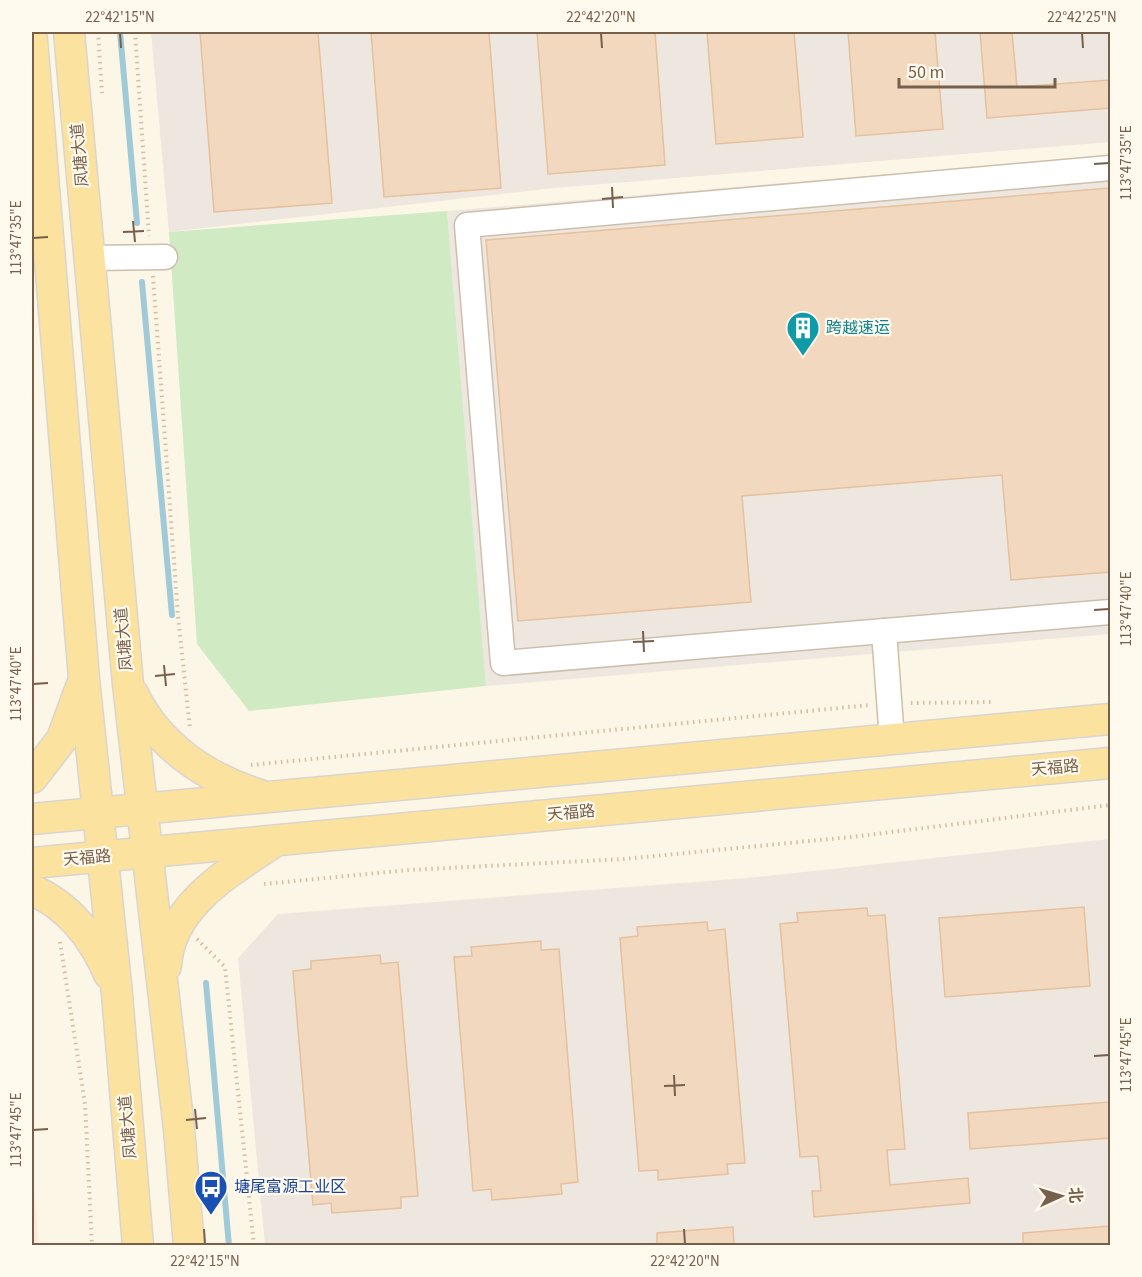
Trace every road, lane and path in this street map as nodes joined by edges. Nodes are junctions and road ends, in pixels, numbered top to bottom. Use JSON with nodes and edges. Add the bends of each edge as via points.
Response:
{"nodes":[{"id":1,"x":69,"y":32,"type":"edge"},
{"id":2,"x":135,"y":32,"type":"edge"},
{"id":3,"x":32,"y":40,"type":"edge"},
{"id":4,"x":1110,"y":168,"type":"edge"},
{"id":5,"x":158,"y":257,"type":"junction"},
{"id":6,"x":90,"y":258,"type":"junction"},
{"id":7,"x":1110,"y":612,"type":"edge"},
{"id":8,"x":884,"y":631,"type":"junction"},
{"id":9,"x":84,"y":679,"type":"junction"},
{"id":10,"x":128,"y":684,"type":"junction"},
{"id":11,"x":1000,"y":702,"type":"dead end"},
{"id":12,"x":889,"y":703,"type":"junction"},
{"id":13,"x":1110,"y":719,"type":"edge"},
{"id":14,"x":892,"y":740,"type":"junction"},
{"id":15,"x":176,"y":750,"type":"junction"},
{"id":16,"x":1110,"y":763,"type":"edge"},
{"id":17,"x":248,"y":765,"type":"dead end"},
{"id":18,"x":32,"y":778,"type":"edge"},
{"id":19,"x":269,"y":798,"type":"junction"},
{"id":20,"x":1110,"y":805,"type":"edge"},
{"id":21,"x":142,"y":810,"type":"junction"},
{"id":22,"x":98,"y":813,"type":"junction"},
{"id":23,"x":32,"y":819,"type":"edge"},
{"id":24,"x":277,"y":840,"type":"junction"},
{"id":25,"x":147,"y":853,"type":"junction"},
{"id":26,"x":102,"y":857,"type":"junction"},
{"id":27,"x":32,"y":863,"type":"edge"},
{"id":28,"x":264,"y":884,"type":"dead end"},
{"id":29,"x":32,"y":890,"type":"edge"},
{"id":30,"x":63,"y":909,"type":"junction"},
{"id":31,"x":185,"y":914,"type":"junction"},
{"id":32,"x":117,"y":994,"type":"junction"},
{"id":33,"x":163,"y":1002,"type":"junction"},
{"id":34,"x":92,"y":1245,"type":"edge"},
{"id":35,"x":138,"y":1245,"type":"edge"},
{"id":36,"x":189,"y":1245,"type":"edge"},
{"id":37,"x":254,"y":1245,"type":"edge"}],
"edges":[{"from":1,"to":6,"type":"main road","name":"凤塘大道"},
{"from":2,"to":5,"type":"path"},
{"from":3,"to":9,"type":"main road","name":"凤塘大道"},
{"from":4,"to":8,"type":"lane","via":[[467,225],[503,663]]},
{"from":5,"to":6,"type":"lane"},
{"from":5,"to":15,"type":"path","via":[[178,616],[191,740]]},
{"from":6,"to":10,"type":"main road","name":"凤塘大道"},
{"from":7,"to":8,"type":"lane"},
{"from":8,"to":12,"type":"lane"},
{"from":9,"to":18,"type":"main road","via":[[62,739]]},
{"from":9,"to":22,"type":"main road","name":"凤塘大道"},
{"from":10,"to":15,"type":"main road","via":[[154,729]]},
{"from":10,"to":21,"type":"main road","name":"凤塘大道"},
{"from":11,"to":12,"type":"path"},
{"from":12,"to":14,"type":"lane"},
{"from":12,"to":17,"type":"path"},
{"from":13,"to":14,"type":"main road"},
{"from":14,"to":19,"type":"main road"},
{"from":15,"to":19,"type":"main road","via":[[200,770],[228,785]]},
{"from":16,"to":24,"type":"main road","name":"天福路"},
{"from":19,"to":21,"type":"main road"},
{"from":20,"to":28,"type":"path","via":[[851,837],[636,858],[408,870]]},
{"from":21,"to":22,"type":"main road"},
{"from":21,"to":25,"type":"main road","name":"凤塘大道"},
{"from":22,"to":23,"type":"main road"},
{"from":22,"to":26,"type":"main road","name":"凤塘大道"},
{"from":24,"to":25,"type":"main road","name":"天福路"},
{"from":24,"to":31,"type":"main road","via":[[204,892]]},
{"from":25,"to":26,"type":"main road","name":"天福路"},
{"from":25,"to":33,"type":"main road","name":"凤塘大道"},
{"from":26,"to":27,"type":"main road","name":"天福路"},
{"from":26,"to":32,"type":"main road","name":"凤塘大道"},
{"from":29,"to":30,"type":"main road"},
{"from":30,"to":32,"type":"main road","via":[[97,949]]},
{"from":30,"to":34,"type":"path","via":[[59,942],[85,1104]]},
{"from":31,"to":33,"type":"main road","via":[[166,959]]},
{"from":31,"to":37,"type":"path","via":[[193,936],[225,966]]},
{"from":32,"to":35,"type":"main road","name":"凤塘大道"},
{"from":33,"to":36,"type":"main road","name":"凤塘大道"}]}
